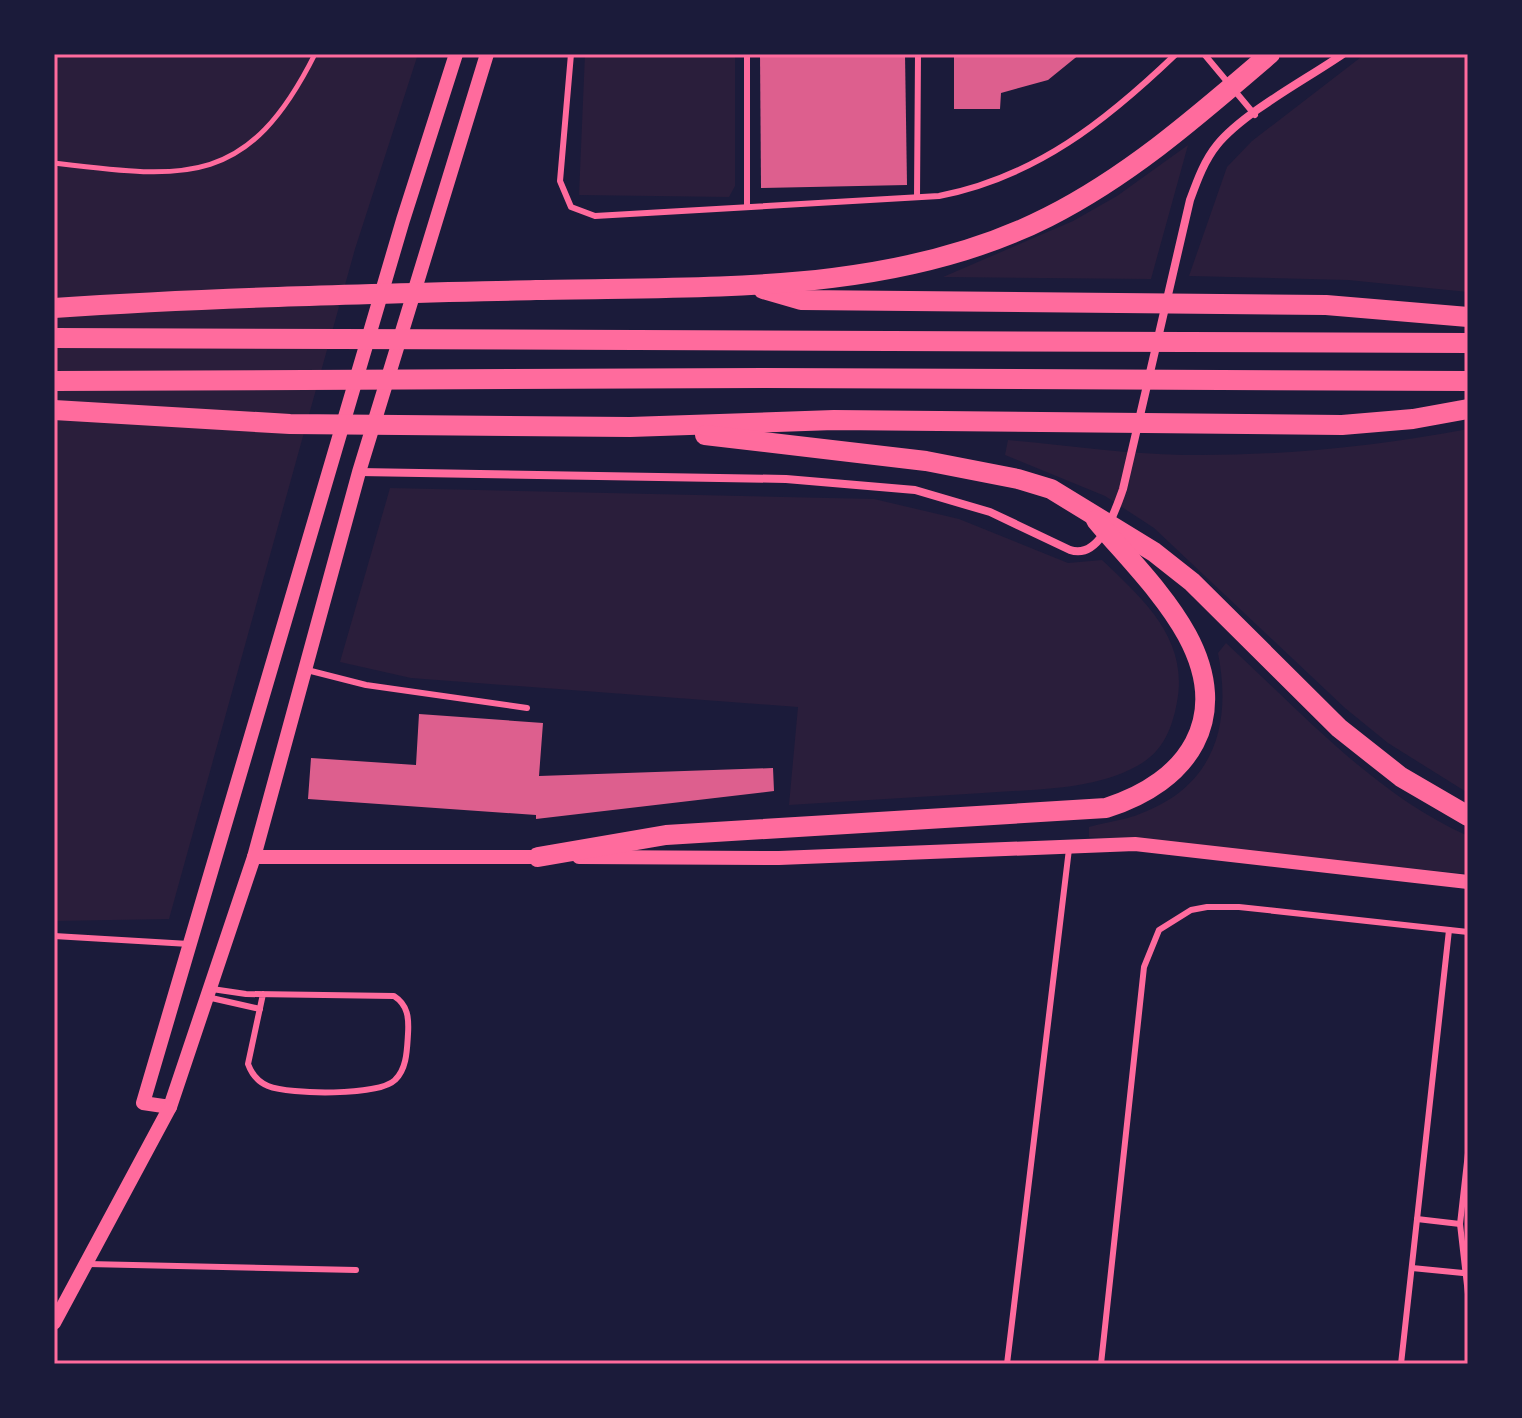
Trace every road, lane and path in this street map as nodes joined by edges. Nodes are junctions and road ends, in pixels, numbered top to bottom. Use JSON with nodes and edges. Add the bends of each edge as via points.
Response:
{"nodes":[{"id":1,"x":315,"y":54,"type":"edge"},
{"id":2,"x":456,"y":54,"type":"edge"},
{"id":3,"x":487,"y":54,"type":"edge"},
{"id":4,"x":571,"y":54,"type":"edge"},
{"id":5,"x":747,"y":54,"type":"edge"},
{"id":6,"x":918,"y":54,"type":"edge"},
{"id":7,"x":1176,"y":54,"type":"edge"},
{"id":8,"x":1204,"y":54,"type":"edge"},
{"id":9,"x":1270,"y":54,"type":"edge"},
{"id":10,"x":1343,"y":54,"type":"edge"},
{"id":11,"x":1255,"y":115,"type":"junction"},
{"id":12,"x":54,"y":163,"type":"edge"},
{"id":13,"x":917,"y":197,"type":"junction"},
{"id":14,"x":747,"y":207,"type":"junction"},
{"id":15,"x":755,"y":286,"type":"junction"},
{"id":16,"x":54,"y":308,"type":"edge"},
{"id":17,"x":1468,"y":317,"type":"edge"},
{"id":18,"x":54,"y":338,"type":"edge"},
{"id":19,"x":1468,"y":343,"type":"edge"},
{"id":20,"x":54,"y":381,"type":"edge"},
{"id":21,"x":1468,"y":381,"type":"edge"},
{"id":22,"x":1468,"y":409,"type":"edge"},
{"id":23,"x":54,"y":410,"type":"edge"},
{"id":24,"x":630,"y":427,"type":"junction"},
{"id":25,"x":359,"y":472,"type":"junction"},
{"id":26,"x":1089,"y":510,"type":"junction"},
{"id":27,"x":307,"y":670,"type":"junction"},
{"id":28,"x":527,"y":708,"type":"dead end"},
{"id":29,"x":1468,"y":816,"type":"edge"},
{"id":30,"x":1069,"y":849,"type":"junction"},
{"id":31,"x":254,"y":857,"type":"junction"},
{"id":32,"x":538,"y":857,"type":"junction"},
{"id":33,"x":1468,"y":882,"type":"edge"},
{"id":34,"x":1449,"y":930,"type":"junction"},
{"id":35,"x":1468,"y":932,"type":"edge"},
{"id":36,"x":54,"y":936,"type":"edge"},
{"id":37,"x":189,"y":944,"type":"junction"},
{"id":38,"x":209,"y":993,"type":"junction"},
{"id":39,"x":263,"y":994,"type":"junction"},
{"id":40,"x":260,"y":1009,"type":"junction"},
{"id":41,"x":170,"y":1107,"type":"junction"},
{"id":42,"x":1468,"y":1153,"type":"edge"},
{"id":43,"x":1417,"y":1219,"type":"junction"},
{"id":44,"x":1460,"y":1224,"type":"junction"},
{"id":45,"x":88,"y":1264,"type":"junction"},
{"id":46,"x":1412,"y":1268,"type":"junction"},
{"id":47,"x":356,"y":1270,"type":"dead end"},
{"id":48,"x":1463,"y":1273,"type":"junction"},
{"id":49,"x":1468,"y":1294,"type":"edge"},
{"id":50,"x":54,"y":1323,"type":"edge"},
{"id":51,"x":1007,"y":1364,"type":"edge"},
{"id":52,"x":1101,"y":1364,"type":"edge"},
{"id":53,"x":1401,"y":1364,"type":"edge"}],
"edges":[{"from":1,"to":12,"type":"path","via":[[281,111],[243,147],[212,165],[149,173]]},
{"from":2,"to":37,"type":"street"},
{"from":3,"to":25,"type":"street"},
{"from":4,"to":14,"type":"lane","via":[[560,181],[571,207],[595,216]]},
{"from":5,"to":14,"type":"lane"},
{"from":6,"to":13,"type":"lane"},
{"from":7,"to":13,"type":"lane","via":[[1115,109],[1017,174],[969,190]]},
{"from":8,"to":11,"type":"lane"},
{"from":9,"to":15,"type":"main road","via":[[1127,172],[1045,219],[940,258]]},
{"from":10,"to":11,"type":"street"},
{"from":11,"to":25,"type":"street","via":[[1218,144],[1203,165],[1190,200],[1123,489],[1090,549],[1078,553],[990,512],[900,488],[786,479]]},
{"from":13,"to":14,"type":"lane"},
{"from":15,"to":16,"type":"main road","via":[[190,299]]},
{"from":15,"to":17,"type":"main road","via":[[801,300],[1326,305]]},
{"from":18,"to":19,"type":"main road"},
{"from":20,"to":21,"type":"main road"},
{"from":22,"to":24,"type":"main road","via":[[1342,425],[834,420]]},
{"from":23,"to":24,"type":"main road","via":[[290,424]]},
{"from":24,"to":26,"type":"main road","via":[[926,461],[1018,479],[1051,489]]},
{"from":25,"to":27,"type":"street"},
{"from":26,"to":29,"type":"main road","via":[[1154,552],[1357,743],[1401,777]]},
{"from":26,"to":32,"type":"main road","via":[[1171,610],[1199,662],[1206,697],[1194,748],[1147,793],[1106,808],[666,835]]},
{"from":27,"to":28,"type":"lane","via":[[381,688]]},
{"from":27,"to":31,"type":"street"},
{"from":30,"to":32,"type":"street","via":[[779,858]]},
{"from":30,"to":33,"type":"street","via":[[1135,844]]},
{"from":30,"to":51,"type":"lane"},
{"from":31,"to":32,"type":"street"},
{"from":31,"to":38,"type":"street"},
{"from":34,"to":35,"type":"lane"},
{"from":34,"to":43,"type":"lane"},
{"from":34,"to":52,"type":"lane","via":[[1239,907],[1191,910],[1159,930],[1144,967]]},
{"from":36,"to":37,"type":"lane"},
{"from":37,"to":41,"type":"street","via":[[143,1103]]},
{"from":38,"to":39,"type":"lane"},
{"from":38,"to":40,"type":"lane"},
{"from":38,"to":41,"type":"street"},
{"from":39,"to":40,"type":"lane"},
{"from":39,"to":40,"type":"lane","via":[[394,996],[408,1017],[401,1074],[384,1088],[364,1091],[282,1090],[266,1085],[248,1064]]},
{"from":41,"to":45,"type":"street"},
{"from":42,"to":44,"type":"lane"},
{"from":43,"to":44,"type":"lane"},
{"from":43,"to":46,"type":"lane"},
{"from":44,"to":48,"type":"lane"},
{"from":45,"to":47,"type":"lane"},
{"from":45,"to":50,"type":"street"},
{"from":46,"to":48,"type":"lane"},
{"from":46,"to":53,"type":"lane"},
{"from":48,"to":49,"type":"lane"}]}
